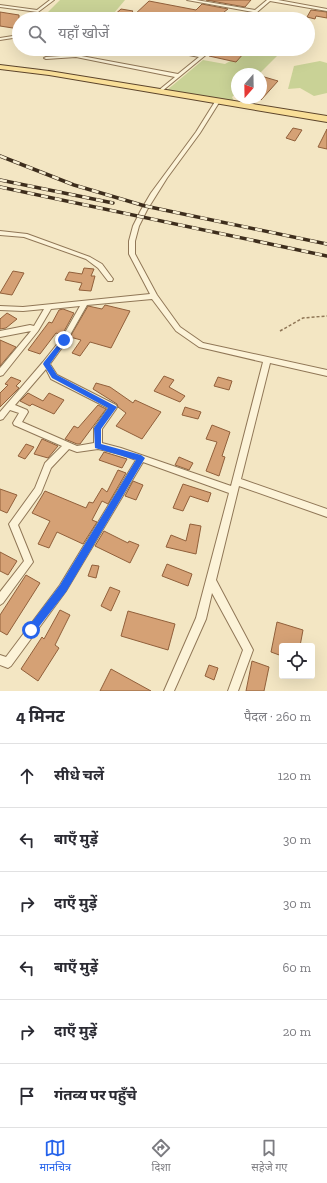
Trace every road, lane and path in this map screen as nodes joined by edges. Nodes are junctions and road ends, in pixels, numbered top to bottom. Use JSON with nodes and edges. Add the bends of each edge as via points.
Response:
{"nodes":[{"id":1,"x":52,"y":0,"type":"edge"},
{"id":2,"x":189,"y":0,"type":"edge"},
{"id":3,"x":271,"y":0,"type":"edge"},
{"id":4,"x":0,"y":6,"type":"edge"},
{"id":5,"x":327,"y":10,"type":"edge"},
{"id":6,"x":256,"y":11,"type":"joint"},
{"id":7,"x":12,"y":37,"type":"edge"},
{"id":8,"x":0,"y":39,"type":"edge"},
{"id":9,"x":202,"y":56,"type":"edge"},
{"id":10,"x":46,"y":58,"type":"dead end"},
{"id":11,"x":0,"y":67,"type":"edge"},
{"id":12,"x":179,"y":76,"type":"junction"},
{"id":13,"x":161,"y":91,"type":"junction"},
{"id":14,"x":218,"y":101,"type":"junction"},
{"id":15,"x":327,"y":119,"type":"edge"},
{"id":16,"x":0,"y":233,"type":"edge"},
{"id":17,"x":110,"y":279,"type":"dead end"},
{"id":18,"x":154,"y":296,"type":"junction"},
{"id":19,"x":86,"y":303,"type":"junction"},
{"id":20,"x":50,"y":306,"type":"junction"},
{"id":21,"x":0,"y":308,"type":"edge"},
{"id":22,"x":327,"y":316,"type":"edge"},
{"id":23,"x":36,"y":330,"type":"junction"},
{"id":24,"x":280,"y":331,"type":"dead end"},
{"id":25,"x":0,"y":334,"type":"edge"},
{"id":26,"x":267,"y":361,"type":"junction"},
{"id":27,"x":46,"y":364,"type":"junction"},
{"id":28,"x":0,"y":373,"type":"edge"},
{"id":29,"x":327,"y":373,"type":"edge"},
{"id":30,"x":10,"y":407,"type":"junction"},
{"id":31,"x":0,"y":417,"type":"edge"},
{"id":32,"x":98,"y":446,"type":"junction"},
{"id":33,"x":65,"y":448,"type":"dead end"},
{"id":34,"x":141,"y":458,"type":"junction"},
{"id":35,"x":237,"y":481,"type":"junction"},
{"id":36,"x":234,"y":491,"type":"junction"},
{"id":37,"x":327,"y":513,"type":"edge"},
{"id":38,"x":211,"y":582,"type":"junction"},
{"id":39,"x":0,"y":600,"type":"edge"},
{"id":40,"x":0,"y":660,"type":"edge"},
{"id":41,"x":169,"y":691,"type":"edge"},
{"id":42,"x":233,"y":691,"type":"edge"}],
"edges":[{"from":1,"to":4,"type":"street","via":[[38,11]]},
{"from":2,"to":6,"type":"street"},
{"from":3,"to":5,"type":"street"},
{"from":3,"to":6,"type":"street"},
{"from":7,"to":8,"type":"street"},
{"from":9,"to":12,"type":"street"},
{"from":10,"to":12,"type":"street","via":[[76,56]]},
{"from":11,"to":13,"type":"main road","via":[[49,72]]},
{"from":12,"to":13,"type":"street"},
{"from":13,"to":14,"type":"main road"},
{"from":14,"to":15,"type":"main road"},
{"from":14,"to":18,"type":"street","via":[[145,206],[133,234],[130,246],[132,254]]},
{"from":16,"to":17,"type":"street","via":[[25,235],[88,258],[100,266]]},
{"from":18,"to":19,"type":"street"},
{"from":18,"to":26,"type":"street","via":[[178,329],[201,345]]},
{"from":19,"to":20,"type":"street"},
{"from":19,"to":27,"type":"street"},
{"from":20,"to":21,"type":"street"},
{"from":20,"to":23,"type":"street"},
{"from":22,"to":24,"type":"path","via":[[302,318]]},
{"from":23,"to":25,"type":"street","via":[[30,328]]},
{"from":23,"to":28,"type":"street"},
{"from":26,"to":29,"type":"street"},
{"from":26,"to":35,"type":"street"},
{"from":27,"to":30,"type":"street"},
{"from":27,"to":32,"type":"street","via":[[54,376],[113,407],[98,428]]},
{"from":30,"to":31,"type":"street"},
{"from":30,"to":32,"type":"street","via":[[24,412],[16,423],[77,449]]},
{"from":32,"to":34,"type":"street"},
{"from":33,"to":39,"type":"street","via":[[48,466],[38,490],[13,524],[29,562]]},
{"from":34,"to":36,"type":"street"},
{"from":34,"to":40,"type":"street","via":[[63,588],[8,663]]},
{"from":35,"to":36,"type":"street"},
{"from":35,"to":37,"type":"street"},
{"from":36,"to":38,"type":"street"},
{"from":38,"to":41,"type":"street","via":[[201,619]]},
{"from":38,"to":42,"type":"street","via":[[248,650]]}]}
